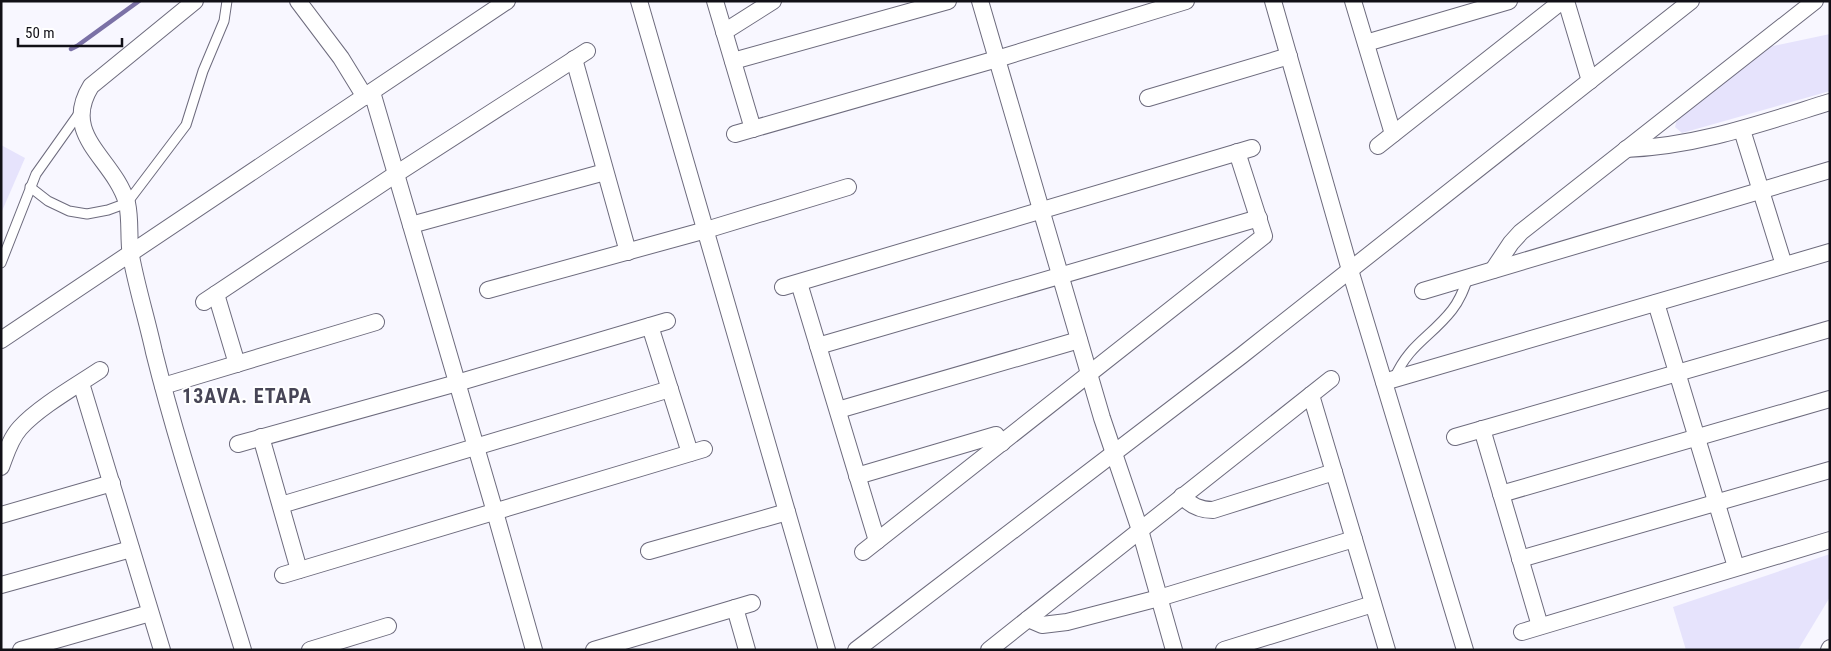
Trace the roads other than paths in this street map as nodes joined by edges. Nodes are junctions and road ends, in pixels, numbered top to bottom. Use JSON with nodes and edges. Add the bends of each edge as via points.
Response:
{"nodes":[{"id":1,"x":195,"y":1,"type":"edge"},
{"id":2,"x":228,"y":1,"type":"edge"},
{"id":3,"x":298,"y":1,"type":"edge"},
{"id":4,"x":507,"y":1,"type":"edge"},
{"id":5,"x":639,"y":1,"type":"edge"},
{"id":6,"x":715,"y":1,"type":"edge"},
{"id":7,"x":773,"y":1,"type":"edge"},
{"id":8,"x":948,"y":1,"type":"edge"},
{"id":9,"x":980,"y":1,"type":"edge"},
{"id":10,"x":1186,"y":1,"type":"edge"},
{"id":11,"x":1273,"y":1,"type":"edge"},
{"id":12,"x":1353,"y":1,"type":"edge"},
{"id":13,"x":1509,"y":1,"type":"edge"},
{"id":14,"x":1562,"y":1,"type":"edge"},
{"id":15,"x":1566,"y":1,"type":"edge"},
{"id":16,"x":1691,"y":1,"type":"edge"},
{"id":17,"x":1815,"y":1,"type":"edge"},
{"id":18,"x":724,"y":32,"type":"junction"},
{"id":19,"x":1366,"y":43,"type":"junction"},
{"id":20,"x":1289,"y":56,"type":"junction"},
{"id":21,"x":997,"y":59,"type":"junction"},
{"id":22,"x":733,"y":61,"type":"junction"},
{"id":23,"x":1590,"y":81,"type":"junction"},
{"id":24,"x":368,"y":94,"type":"junction"},
{"id":25,"x":1148,"y":98,"type":"dead end"},
{"id":26,"x":1830,"y":102,"type":"edge"},
{"id":27,"x":81,"y":112,"type":"junction"},
{"id":28,"x":753,"y":129,"type":"junction"},
{"id":29,"x":1742,"y":130,"type":"junction"},
{"id":30,"x":735,"y":134,"type":"dead end"},
{"id":31,"x":1393,"y":134,"type":"junction"},
{"id":32,"x":1378,"y":146,"type":"dead end"},
{"id":33,"x":1626,"y":148,"type":"junction"},
{"id":34,"x":1830,"y":170,"type":"edge"},
{"id":35,"x":605,"y":172,"type":"junction"},
{"id":36,"x":396,"y":174,"type":"junction"},
{"id":37,"x":30,"y":187,"type":"junction"},
{"id":38,"x":848,"y":187,"type":"dead end"},
{"id":39,"x":1761,"y":190,"type":"junction"},
{"id":40,"x":126,"y":203,"type":"junction"},
{"id":41,"x":1041,"y":210,"type":"junction"},
{"id":42,"x":1259,"y":218,"type":"junction"},
{"id":43,"x":411,"y":225,"type":"junction"},
{"id":44,"x":706,"y":230,"type":"junction"},
{"id":45,"x":628,"y":252,"type":"junction"},
{"id":46,"x":1830,"y":252,"type":"edge"},
{"id":47,"x":130,"y":255,"type":"junction"},
{"id":48,"x":1,"y":263,"type":"edge"},
{"id":49,"x":1784,"y":265,"type":"junction"},
{"id":50,"x":1350,"y":270,"type":"junction"},
{"id":51,"x":1493,"y":270,"type":"junction"},
{"id":52,"x":1061,"y":276,"type":"junction"},
{"id":53,"x":1468,"y":278,"type":"junction"},
{"id":54,"x":799,"y":282,"type":"junction"},
{"id":55,"x":783,"y":287,"type":"dead end"},
{"id":56,"x":488,"y":290,"type":"dead end"},
{"id":57,"x":1423,"y":291,"type":"dead end"},
{"id":58,"x":1656,"y":303,"type":"junction"},
{"id":59,"x":667,"y":321,"type":"dead end"},
{"id":60,"x":376,"y":322,"type":"dead end"},
{"id":61,"x":650,"y":326,"type":"junction"},
{"id":62,"x":1830,"y":329,"type":"edge"},
{"id":63,"x":1,"y":340,"type":"edge"},
{"id":64,"x":1079,"y":340,"type":"junction"},
{"id":65,"x":818,"y":346,"type":"junction"},
{"id":66,"x":238,"y":364,"type":"junction"},
{"id":67,"x":100,"y":370,"type":"dead end"},
{"id":68,"x":1089,"y":373,"type":"junction"},
{"id":69,"x":1678,"y":373,"type":"junction"},
{"id":70,"x":1331,"y":379,"type":"dead end"},
{"id":71,"x":1389,"y":381,"type":"junction"},
{"id":72,"x":81,"y":382,"type":"junction"},
{"id":73,"x":457,"y":383,"type":"junction"},
{"id":74,"x":163,"y":386,"type":"junction"},
{"id":75,"x":670,"y":389,"type":"junction"},
{"id":76,"x":1310,"y":395,"type":"junction"},
{"id":77,"x":1830,"y":399,"type":"edge"},
{"id":78,"x":838,"y":410,"type":"junction"},
{"id":79,"x":1482,"y":429,"type":"junction"},
{"id":80,"x":261,"y":437,"type":"junction"},
{"id":81,"x":1455,"y":437,"type":"dead end"},
{"id":82,"x":1697,"y":438,"type":"junction"},
{"id":83,"x":1002,"y":442,"type":"junction"},
{"id":84,"x":238,"y":444,"type":"dead end"},
{"id":85,"x":476,"y":446,"type":"junction"},
{"id":86,"x":1115,"y":453,"type":"junction"},
{"id":87,"x":1,"y":467,"type":"edge"},
{"id":88,"x":1830,"y":470,"type":"edge"},
{"id":89,"x":1334,"y":472,"type":"junction"},
{"id":90,"x":857,"y":476,"type":"junction"},
{"id":91,"x":112,"y":484,"type":"junction"},
{"id":92,"x":1501,"y":494,"type":"junction"},
{"id":93,"x":1182,"y":496,"type":"junction"},
{"id":94,"x":1716,"y":502,"type":"junction"},
{"id":95,"x":281,"y":505,"type":"junction"},
{"id":96,"x":495,"y":512,"type":"junction"},
{"id":97,"x":787,"y":512,"type":"junction"},
{"id":98,"x":1,"y":515,"type":"edge"},
{"id":99,"x":1140,"y":530,"type":"junction"},
{"id":100,"x":1354,"y":539,"type":"junction"},
{"id":101,"x":1830,"y":540,"type":"edge"},
{"id":102,"x":877,"y":541,"type":"junction"},
{"id":103,"x":131,"y":549,"type":"junction"},
{"id":104,"x":649,"y":551,"type":"dead end"},
{"id":105,"x":863,"y":552,"type":"dead end"},
{"id":106,"x":1520,"y":559,"type":"junction"},
{"id":107,"x":1736,"y":567,"type":"junction"},
{"id":108,"x":299,"y":570,"type":"junction"},
{"id":109,"x":283,"y":575,"type":"dead end"},
{"id":110,"x":1,"y":585,"type":"edge"},
{"id":111,"x":1159,"y":598,"type":"junction"},
{"id":112,"x":752,"y":603,"type":"dead end"},
{"id":113,"x":1373,"y":604,"type":"junction"},
{"id":114,"x":735,"y":608,"type":"junction"},
{"id":115,"x":150,"y":613,"type":"junction"},
{"id":116,"x":1028,"y":619,"type":"junction"},
{"id":117,"x":388,"y":626,"type":"dead end"},
{"id":118,"x":1540,"y":626,"type":"junction"},
{"id":119,"x":1522,"y":632,"type":"dead end"},
{"id":120,"x":21,"y":650,"type":"edge"},
{"id":121,"x":162,"y":650,"type":"edge"},
{"id":122,"x":243,"y":650,"type":"edge"},
{"id":123,"x":310,"y":650,"type":"edge"},
{"id":124,"x":534,"y":650,"type":"edge"},
{"id":125,"x":594,"y":650,"type":"edge"},
{"id":126,"x":747,"y":650,"type":"edge"},
{"id":127,"x":827,"y":650,"type":"edge"},
{"id":128,"x":856,"y":650,"type":"edge"},
{"id":129,"x":989,"y":650,"type":"edge"},
{"id":130,"x":1174,"y":650,"type":"edge"},
{"id":131,"x":1224,"y":650,"type":"edge"},
{"id":132,"x":1387,"y":650,"type":"edge"},
{"id":133,"x":1465,"y":650,"type":"edge"}],
"edges":[{"from":1,"to":27,"type":"street","via":[[91,86]]},
{"from":2,"to":40,"type":"lane","via":[[224,21],[203,71],[186,125]]},
{"from":3,"to":24,"type":"street"},
{"from":4,"to":24,"type":"street"},
{"from":5,"to":44,"type":"street"},
{"from":6,"to":18,"type":"street"},
{"from":7,"to":18,"type":"street"},
{"from":8,"to":22,"type":"street"},
{"from":9,"to":21,"type":"street"},
{"from":10,"to":21,"type":"street"},
{"from":11,"to":20,"type":"street"},
{"from":12,"to":19,"type":"street"},
{"from":13,"to":19,"type":"street"},
{"from":14,"to":31,"type":"street"},
{"from":15,"to":23,"type":"street"},
{"from":16,"to":23,"type":"street"},
{"from":17,"to":33,"type":"street"},
{"from":18,"to":22,"type":"street"},
{"from":19,"to":31,"type":"street"},
{"from":20,"to":25,"type":"street"},
{"from":20,"to":50,"type":"street"},
{"from":21,"to":28,"type":"street"},
{"from":21,"to":41,"type":"street"},
{"from":22,"to":28,"type":"street"},
{"from":23,"to":50,"type":"street"},
{"from":24,"to":36,"type":"street"},
{"from":24,"to":47,"type":"street"},
{"from":26,"to":29,"type":"street"},
{"from":27,"to":37,"type":"lane"},
{"from":27,"to":40,"type":"street","via":[[83,129],[120,186]]},
{"from":28,"to":30,"type":"street"},
{"from":29,"to":33,"type":"street","via":[[1666,146]]},
{"from":29,"to":39,"type":"street"},
{"from":31,"to":32,"type":"street"},
{"from":33,"to":51,"type":"street","via":[[1521,232]]},
{"from":34,"to":39,"type":"street"},
{"from":35,"to":36,"type":"street","via":[[580,55]]},
{"from":35,"to":43,"type":"street"},
{"from":35,"to":45,"type":"street"},
{"from":36,"to":43,"type":"street"},
{"from":36,"to":66,"type":"street","via":[[210,298]]},
{"from":37,"to":40,"type":"lane","via":[[48,202],[69,211],[87,214]]},
{"from":37,"to":48,"type":"lane"},
{"from":38,"to":44,"type":"street"},
{"from":39,"to":49,"type":"street"},
{"from":39,"to":51,"type":"street"},
{"from":40,"to":47,"type":"street"},
{"from":41,"to":42,"type":"street","via":[[1244,150]]},
{"from":41,"to":52,"type":"street"},
{"from":41,"to":54,"type":"street"},
{"from":42,"to":52,"type":"street"},
{"from":42,"to":68,"type":"street","via":[[1264,236]]},
{"from":43,"to":73,"type":"street"},
{"from":44,"to":45,"type":"street"},
{"from":44,"to":97,"type":"street"},
{"from":45,"to":56,"type":"street"},
{"from":46,"to":49,"type":"street"},
{"from":47,"to":63,"type":"street"},
{"from":47,"to":74,"type":"street"},
{"from":49,"to":58,"type":"street"},
{"from":50,"to":71,"type":"street"},
{"from":50,"to":86,"type":"street"},
{"from":51,"to":53,"type":"street"},
{"from":52,"to":64,"type":"street"},
{"from":52,"to":65,"type":"street"},
{"from":53,"to":57,"type":"street"},
{"from":53,"to":71,"type":"lane","via":[[1453,309],[1405,357]]},
{"from":54,"to":55,"type":"street"},
{"from":54,"to":65,"type":"street"},
{"from":58,"to":69,"type":"street"},
{"from":58,"to":71,"type":"street"},
{"from":59,"to":61,"type":"street"},
{"from":60,"to":66,"type":"street"},
{"from":61,"to":73,"type":"street"},
{"from":61,"to":75,"type":"street"},
{"from":62,"to":69,"type":"street"},
{"from":64,"to":68,"type":"street"},
{"from":64,"to":78,"type":"street"},
{"from":65,"to":78,"type":"street"},
{"from":66,"to":74,"type":"street"},
{"from":67,"to":72,"type":"street"},
{"from":68,"to":83,"type":"street"},
{"from":68,"to":86,"type":"street"},
{"from":69,"to":79,"type":"street"},
{"from":69,"to":82,"type":"street"},
{"from":70,"to":76,"type":"street"},
{"from":71,"to":133,"type":"street"},
{"from":72,"to":87,"type":"street","via":[[19,429]]},
{"from":72,"to":91,"type":"street"},
{"from":73,"to":80,"type":"street"},
{"from":73,"to":85,"type":"street"},
{"from":74,"to":122,"type":"street"},
{"from":75,"to":85,"type":"street"},
{"from":75,"to":96,"type":"street","via":[[697,451]]},
{"from":76,"to":89,"type":"street"},
{"from":76,"to":93,"type":"street"},
{"from":77,"to":82,"type":"street"},
{"from":78,"to":90,"type":"street"},
{"from":79,"to":81,"type":"street"},
{"from":79,"to":92,"type":"street"},
{"from":80,"to":84,"type":"street"},
{"from":80,"to":95,"type":"street"},
{"from":82,"to":92,"type":"street"},
{"from":82,"to":94,"type":"street"},
{"from":83,"to":90,"type":"street","via":[[996,435]]},
{"from":83,"to":102,"type":"street"},
{"from":85,"to":95,"type":"street"},
{"from":85,"to":96,"type":"street"},
{"from":86,"to":99,"type":"street"},
{"from":86,"to":128,"type":"street"},
{"from":88,"to":94,"type":"street"},
{"from":89,"to":93,"type":"street","via":[[1213,510],[1192,506]]},
{"from":89,"to":100,"type":"street"},
{"from":90,"to":102,"type":"street"},
{"from":91,"to":98,"type":"street"},
{"from":91,"to":103,"type":"street"},
{"from":92,"to":106,"type":"street"},
{"from":93,"to":99,"type":"street"},
{"from":94,"to":106,"type":"street"},
{"from":94,"to":107,"type":"street"},
{"from":95,"to":108,"type":"street"},
{"from":96,"to":108,"type":"street"},
{"from":96,"to":124,"type":"street"},
{"from":97,"to":104,"type":"street"},
{"from":97,"to":127,"type":"street"},
{"from":99,"to":111,"type":"street"},
{"from":99,"to":116,"type":"street"},
{"from":100,"to":111,"type":"street"},
{"from":100,"to":113,"type":"street"},
{"from":101,"to":107,"type":"street"},
{"from":102,"to":105,"type":"street"},
{"from":103,"to":110,"type":"street"},
{"from":103,"to":115,"type":"street"},
{"from":106,"to":118,"type":"street"},
{"from":107,"to":118,"type":"street"},
{"from":108,"to":109,"type":"street"},
{"from":111,"to":116,"type":"street","via":[[1067,622],[1042,625]]},
{"from":111,"to":130,"type":"street"},
{"from":112,"to":114,"type":"street"},
{"from":113,"to":131,"type":"street"},
{"from":113,"to":132,"type":"street"},
{"from":114,"to":125,"type":"street"},
{"from":114,"to":126,"type":"street"},
{"from":115,"to":120,"type":"street"},
{"from":115,"to":121,"type":"street"},
{"from":116,"to":129,"type":"street"},
{"from":117,"to":123,"type":"street"},
{"from":118,"to":119,"type":"street"}]}
